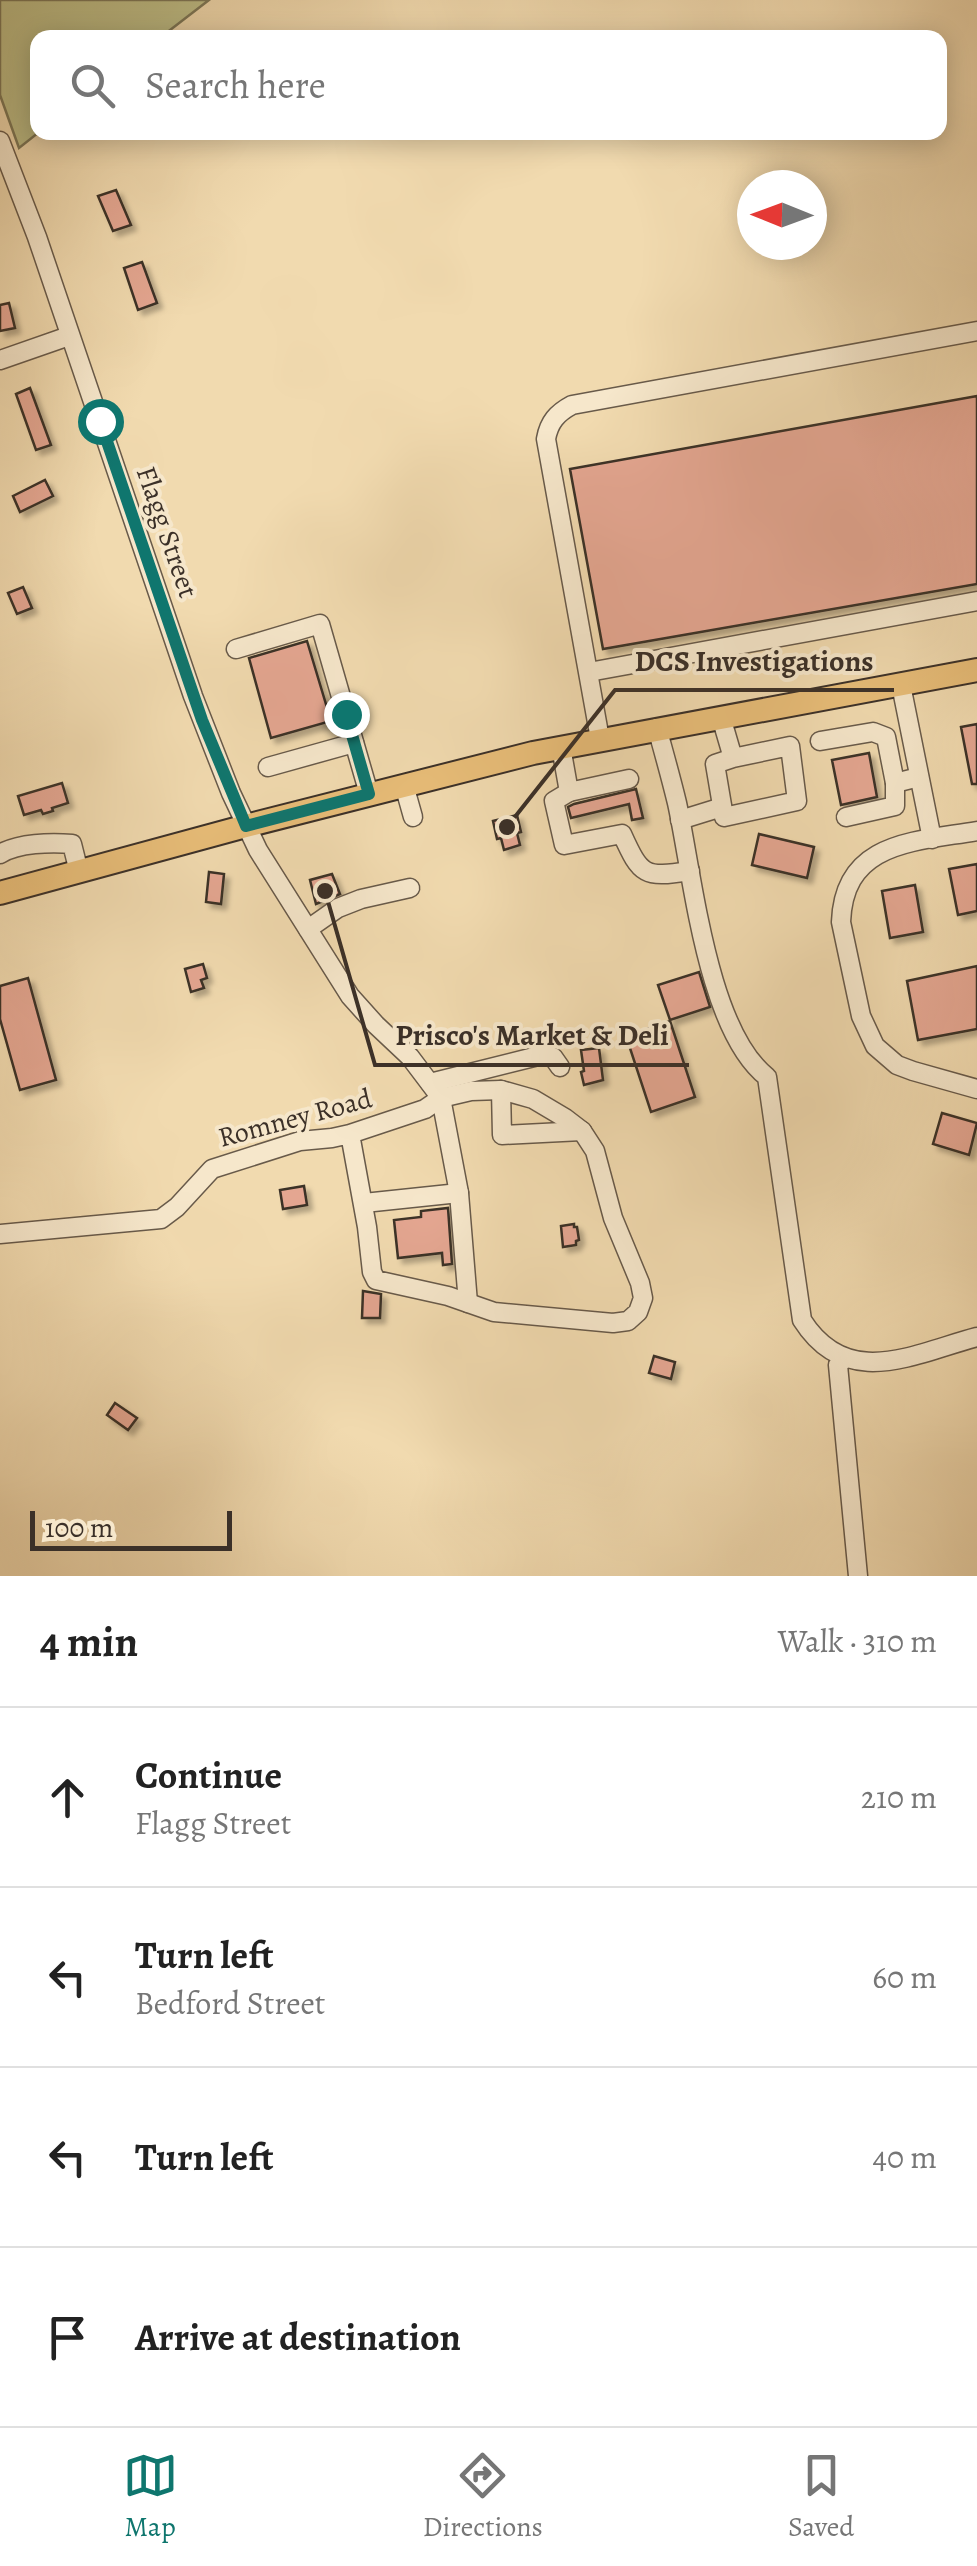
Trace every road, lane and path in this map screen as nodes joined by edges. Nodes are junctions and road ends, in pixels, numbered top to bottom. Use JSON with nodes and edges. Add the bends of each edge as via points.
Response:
{"nodes":[{"id":1,"x":0,"y":141,"type":"edge"},
{"id":2,"x":977,"y":331,"type":"edge"},
{"id":3,"x":69,"y":336,"type":"junction"},
{"id":4,"x":0,"y":360,"type":"edge"},
{"id":5,"x":977,"y":602,"type":"edge"},
{"id":6,"x":236,"y":649,"type":"dead end"},
{"id":7,"x":977,"y":670,"type":"edge"},
{"id":8,"x":589,"y":672,"type":"junction"},
{"id":9,"x":901,"y":685,"type":"junction"},
{"id":10,"x":721,"y":717,"type":"junction"},
{"id":11,"x":657,"y":728,"type":"junction"},
{"id":12,"x":600,"y":739,"type":"junction"},
{"id":13,"x":820,"y":742,"type":"dead end"},
{"id":14,"x":354,"y":744,"type":"junction"},
{"id":15,"x":561,"y":747,"type":"junction"},
{"id":16,"x":734,"y":758,"type":"junction"},
{"id":17,"x":268,"y":767,"type":"dead end"},
{"id":18,"x":920,"y":777,"type":"junction"},
{"id":19,"x":630,"y":779,"type":"dead end"},
{"id":20,"x":896,"y":782,"type":"junction"},
{"id":21,"x":404,"y":785,"type":"junction"},
{"id":22,"x":569,"y":792,"type":"junction"},
{"id":23,"x":369,"y":794,"type":"junction"},
{"id":24,"x":722,"y":807,"type":"junction"},
{"id":25,"x":412,"y":817,"type":"dead end"},
{"id":26,"x":846,"y":818,"type":"dead end"},
{"id":27,"x":680,"y":820,"type":"junction"},
{"id":28,"x":246,"y":826,"type":"junction"},
{"id":29,"x":977,"y":831,"type":"edge"},
{"id":30,"x":932,"y":839,"type":"junction"},
{"id":31,"x":0,"y":854,"type":"edge"},
{"id":32,"x":690,"y":871,"type":"junction"},
{"id":33,"x":79,"y":872,"type":"junction"},
{"id":34,"x":410,"y":888,"type":"dead end"},
{"id":35,"x":0,"y":894,"type":"edge"},
{"id":36,"x":308,"y":929,"type":"junction"},
{"id":37,"x":560,"y":1067,"type":"dead end"},
{"id":38,"x":436,"y":1090,"type":"junction"},
{"id":39,"x":500,"y":1090,"type":"junction"},
{"id":40,"x":977,"y":1090,"type":"edge"},
{"id":41,"x":582,"y":1130,"type":"junction"},
{"id":42,"x":350,"y":1134,"type":"junction"},
{"id":43,"x":459,"y":1193,"type":"junction"},
{"id":44,"x":364,"y":1203,"type":"junction"},
{"id":45,"x":0,"y":1234,"type":"edge"},
{"id":46,"x":468,"y":1303,"type":"junction"},
{"id":47,"x":977,"y":1337,"type":"edge"},
{"id":48,"x":844,"y":1359,"type":"junction"},
{"id":49,"x":858,"y":1576,"type":"edge"}],
"edges":[{"from":1,"to":3,"type":"street","name":"Flagg Street"},
{"from":2,"to":8,"type":"street","via":[[561,410],[546,440]]},
{"from":3,"to":4,"type":"street"},
{"from":3,"to":28,"type":"street","name":"Flagg Street","via":[[202,720]]},
{"from":5,"to":8,"type":"street"},
{"from":6,"to":14,"type":"street","via":[[320,624]]},
{"from":7,"to":9,"type":"main road"},
{"from":8,"to":12,"type":"street"},
{"from":9,"to":10,"type":"main road"},
{"from":9,"to":18,"type":"street"},
{"from":10,"to":11,"type":"main road"},
{"from":10,"to":16,"type":"street"},
{"from":11,"to":12,"type":"main road"},
{"from":11,"to":27,"type":"street"},
{"from":12,"to":15,"type":"main road"},
{"from":13,"to":20,"type":"street","via":[[874,732],[886,737]]},
{"from":14,"to":17,"type":"street"},
{"from":14,"to":23,"type":"street"},
{"from":15,"to":21,"type":"main road"},
{"from":15,"to":22,"type":"street"},
{"from":16,"to":24,"type":"street","via":[[715,764]]},
{"from":16,"to":24,"type":"street","via":[[790,746],[797,801],[724,817]]},
{"from":18,"to":20,"type":"street"},
{"from":18,"to":30,"type":"street"},
{"from":19,"to":22,"type":"street"},
{"from":20,"to":26,"type":"street","via":[[895,806]]},
{"from":21,"to":23,"type":"main road"},
{"from":21,"to":25,"type":"street"},
{"from":22,"to":32,"type":"street","via":[[554,801],[564,845],[622,834],[640,869]]},
{"from":23,"to":28,"type":"main road"},
{"from":24,"to":27,"type":"street"},
{"from":27,"to":32,"type":"street"},
{"from":28,"to":33,"type":"main road"},
{"from":28,"to":36,"type":"street"},
{"from":29,"to":30,"type":"street"},
{"from":30,"to":40,"type":"street","via":[[886,850],[856,872],[841,906],[843,940],[875,1046],[913,1072]]},
{"from":31,"to":33,"type":"street","via":[[72,844]]},
{"from":32,"to":48,"type":"street","via":[[731,1027],[752,1066],[767,1077],[802,1320]]},
{"from":33,"to":35,"type":"main road"},
{"from":34,"to":36,"type":"street","via":[[360,899]]},
{"from":36,"to":38,"type":"street","via":[[350,996]]},
{"from":37,"to":38,"type":"street","via":[[542,1055]]},
{"from":38,"to":39,"type":"street","name":"Romney Road"},
{"from":38,"to":42,"type":"street","name":"Romney Road","via":[[424,1109]]},
{"from":38,"to":43,"type":"street"},
{"from":39,"to":41,"type":"street","name":"Romney Road","via":[[533,1099]]},
{"from":39,"to":41,"type":"street","via":[[502,1135]]},
{"from":41,"to":46,"type":"street","via":[[640,1283],[638,1312],[628,1322],[613,1323],[494,1312]]},
{"from":42,"to":44,"type":"street"},
{"from":42,"to":45,"type":"street","name":"Romney Road","via":[[300,1141],[212,1169],[161,1219]]},
{"from":43,"to":44,"type":"street"},
{"from":43,"to":46,"type":"street"},
{"from":44,"to":46,"type":"street","via":[[376,1280]]},
{"from":47,"to":48,"type":"street","via":[[882,1363]]},
{"from":48,"to":49,"type":"street","via":[[838,1365]]}]}
